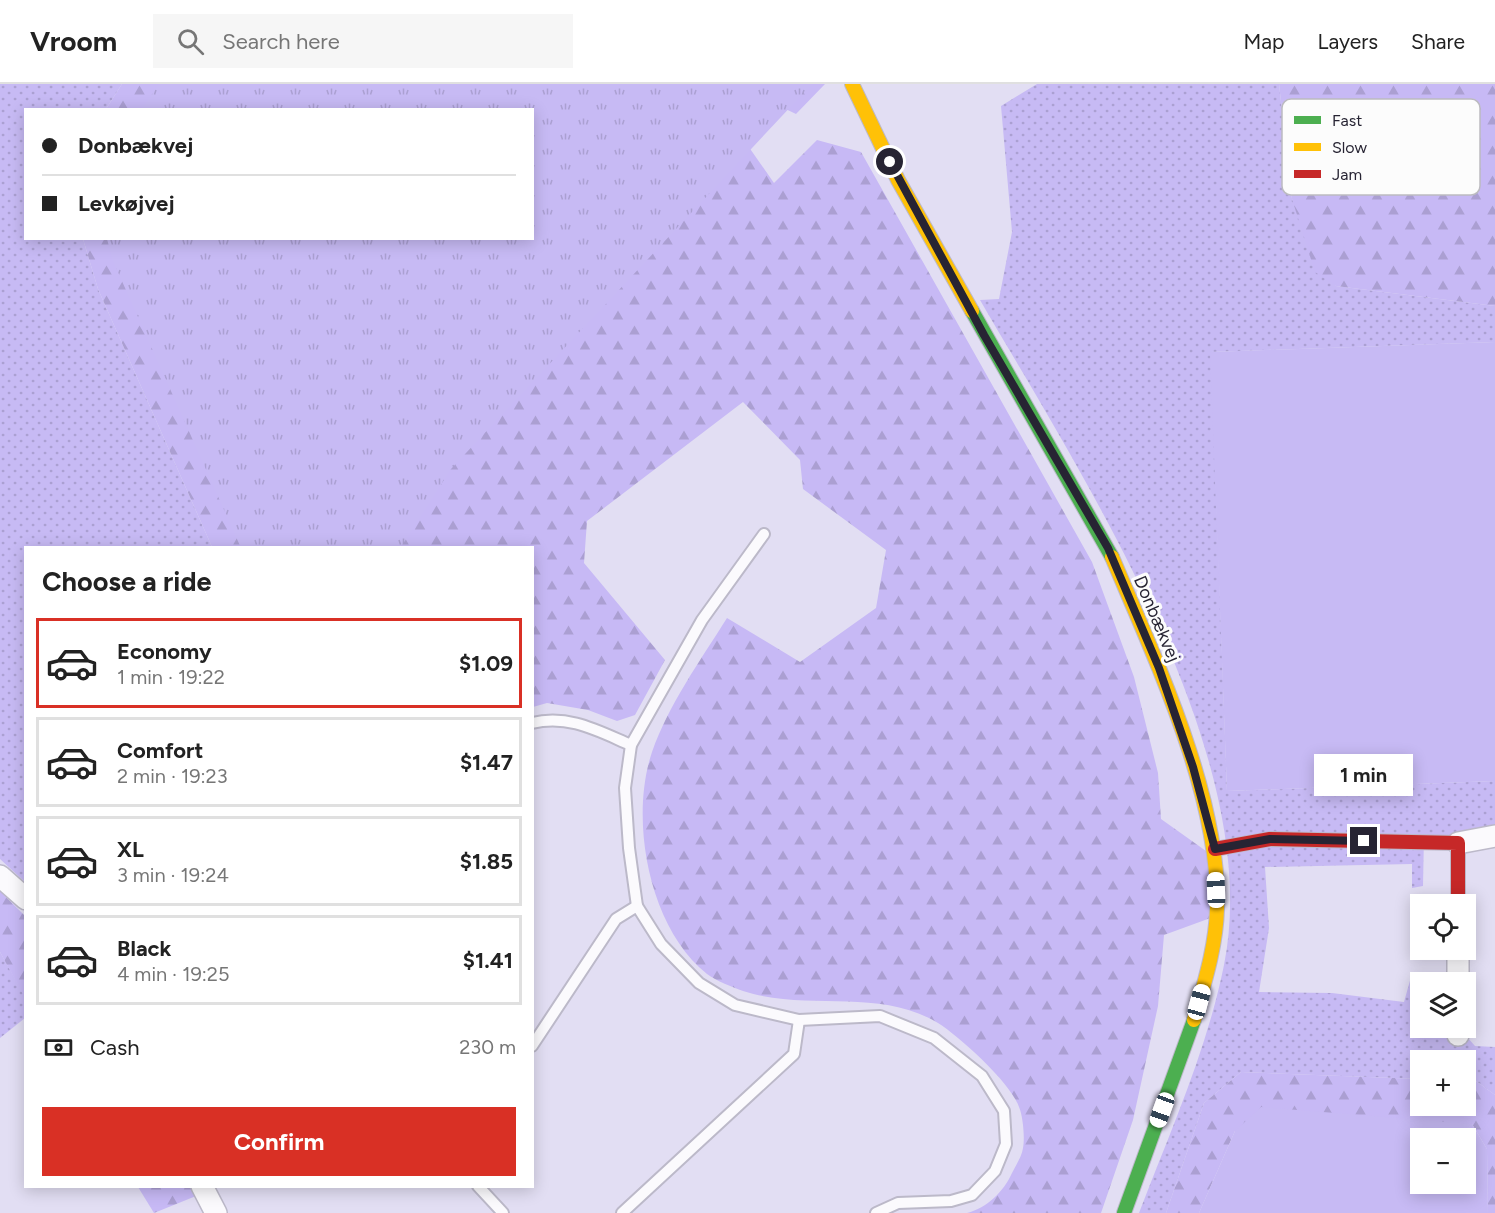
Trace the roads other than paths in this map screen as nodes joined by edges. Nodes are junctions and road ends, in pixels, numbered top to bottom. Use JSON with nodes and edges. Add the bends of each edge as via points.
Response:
{"nodes":[{"id":1,"x":852,"y":84,"type":"edge"},
{"id":2,"x":764,"y":534,"type":"dead end"},
{"id":3,"x":534,"y":722,"type":"edge"},
{"id":4,"x":631,"y":746,"type":"junction"},
{"id":5,"x":1495,"y":836,"type":"edge"},
{"id":6,"x":1458,"y":843,"type":"junction"},
{"id":7,"x":1215,"y":849,"type":"junction"},
{"id":8,"x":0,"y":876,"type":"edge"},
{"id":9,"x":1458,"y":894,"type":"edge"},
{"id":10,"x":24,"y":896,"type":"edge"},
{"id":11,"x":637,"y":906,"type":"junction"},
{"id":12,"x":799,"y":1020,"type":"junction"},
{"id":13,"x":534,"y":1043,"type":"edge"},
{"id":14,"x":202,"y":1188,"type":"edge"},
{"id":15,"x":480,"y":1188,"type":"edge"},
{"id":16,"x":215,"y":1213,"type":"edge"},
{"id":17,"x":503,"y":1213,"type":"edge"},
{"id":18,"x":622,"y":1213,"type":"edge"},
{"id":19,"x":876,"y":1213,"type":"edge"},
{"id":20,"x":1124,"y":1213,"type":"edge"}],
"edges":[{"from":1,"to":7,"type":"street","name":"Donbækvej","via":[[898,180],[1108,548],[1159,668],[1193,767]]},
{"from":2,"to":4,"type":"lane","via":[[702,620]]},
{"from":3,"to":4,"type":"lane","via":[[548,719],[578,721]]},
{"from":4,"to":11,"type":"lane","via":[[625,788]]},
{"from":5,"to":6,"type":"street"},
{"from":6,"to":7,"type":"street","via":[[1270,839]]},
{"from":6,"to":9,"type":"street"},
{"from":7,"to":20,"type":"street","name":"Donbækvej","via":[[1217,910],[1209,966],[1194,1020]]},
{"from":8,"to":10,"type":"street"},
{"from":11,"to":12,"type":"lane","via":[[661,944],[699,983],[735,1005]]},
{"from":11,"to":13,"type":"lane","via":[[616,919]]},
{"from":12,"to":18,"type":"lane","via":[[794,1054]]},
{"from":12,"to":19,"type":"lane","via":[[880,1016],[934,1038],[982,1076],[1005,1111],[1006,1144],[995,1171],[972,1195],[951,1201],[898,1203]]},
{"from":14,"to":16,"type":"street"},
{"from":15,"to":17,"type":"lane"}]}
